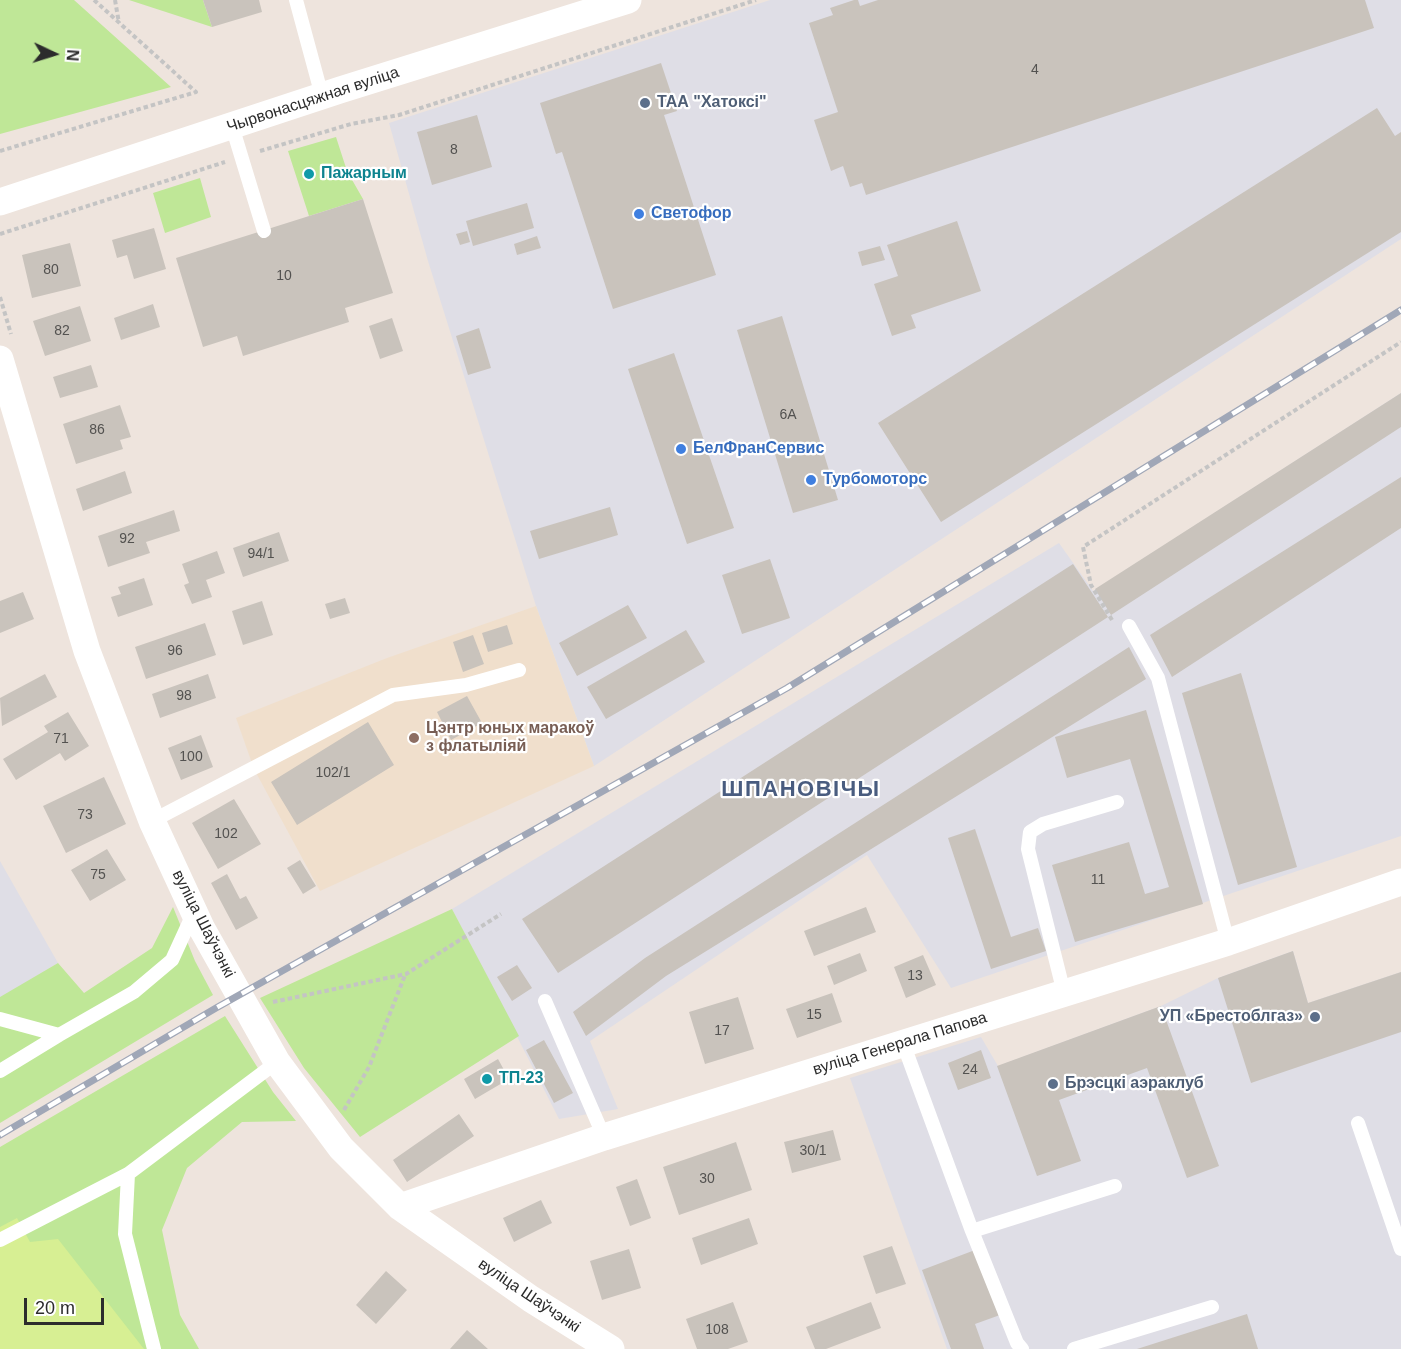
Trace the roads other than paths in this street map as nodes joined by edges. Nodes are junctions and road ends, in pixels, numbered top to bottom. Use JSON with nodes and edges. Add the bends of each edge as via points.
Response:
{"nodes":[{"id":1,"x":296,"y":0,"type":"edge"},
{"id":2,"x":628,"y":0,"type":"edge"},
{"id":3,"x":322,"y":96,"type":"junction"},
{"id":4,"x":232,"y":126,"type":"junction"},
{"id":5,"x":0,"y":202,"type":"edge"},
{"id":6,"x":264,"y":231,"type":"dead end"},
{"id":7,"x":6,"y":351,"type":"edge"},
{"id":8,"x":1129,"y":626,"type":"dead end"},
{"id":9,"x":519,"y":670,"type":"dead end"},
{"id":10,"x":1117,"y":802,"type":"dead end"},
{"id":11,"x":152,"y":821,"type":"junction"},
{"id":12,"x":1401,"y":882,"type":"edge"},
{"id":13,"x":194,"y":912,"type":"junction"},
{"id":14,"x":1228,"y":942,"type":"junction"},
{"id":15,"x":1064,"y":993,"type":"junction"},
{"id":16,"x":544,"y":1001,"type":"dead end"},
{"id":17,"x":0,"y":1019,"type":"edge"},
{"id":18,"x":59,"y":1035,"type":"junction"},
{"id":19,"x":903,"y":1043,"type":"junction"},
{"id":20,"x":277,"y":1062,"type":"junction"},
{"id":21,"x":0,"y":1071,"type":"edge"},
{"id":22,"x":1358,"y":1123,"type":"dead end"},
{"id":23,"x":604,"y":1137,"type":"junction"},
{"id":24,"x":128,"y":1174,"type":"junction"},
{"id":25,"x":1115,"y":1186,"type":"dead end"},
{"id":26,"x":400,"y":1207,"type":"junction"},
{"id":27,"x":972,"y":1232,"type":"junction"},
{"id":28,"x":0,"y":1240,"type":"edge"},
{"id":29,"x":1401,"y":1249,"type":"edge"},
{"id":30,"x":1212,"y":1307,"type":"dead end"},
{"id":31,"x":154,"y":1349,"type":"edge"},
{"id":32,"x":611,"y":1349,"type":"edge"},
{"id":33,"x":1022,"y":1349,"type":"edge"},
{"id":34,"x":1074,"y":1349,"type":"edge"}],
"edges":[{"from":1,"to":3,"type":"lane"},
{"from":2,"to":3,"type":"street","name":"Чырвонасцяжная вуліца"},
{"from":3,"to":4,"type":"street","name":"Чырвонасцяжная вуліца"},
{"from":4,"to":5,"type":"street","name":"Чырвонасцяжная вуліца"},
{"from":4,"to":6,"type":"lane"},
{"from":7,"to":11,"type":"street","name":"вуліца Шаўчэнкі","via":[[87,651]]},
{"from":8,"to":14,"type":"lane","via":[[1158,678]]},
{"from":9,"to":11,"type":"lane","via":[[466,685],[393,695]]},
{"from":10,"to":15,"type":"lane","via":[[1043,824],[1030,832],[1028,849]]},
{"from":11,"to":13,"type":"street","name":"вуліца Шаўчэнкі"},
{"from":12,"to":14,"type":"street","name":"вуліца Генерала Папова"},
{"from":13,"to":18,"type":"lane","via":[[172,960],[134,992]]},
{"from":13,"to":20,"type":"street","name":"вуліца Шаўчэнкі"},
{"from":14,"to":15,"type":"street","name":"вуліца Генерала Папова"},
{"from":15,"to":19,"type":"street","name":"вуліца Генерала Папова"},
{"from":16,"to":23,"type":"lane"},
{"from":17,"to":18,"type":"lane"},
{"from":18,"to":21,"type":"lane"},
{"from":19,"to":23,"type":"street","name":"вуліца Генерала Папова"},
{"from":19,"to":27,"type":"lane"},
{"from":20,"to":24,"type":"lane"},
{"from":20,"to":26,"type":"street","name":"вуліца Шаўчэнкі","via":[[341,1148]]},
{"from":22,"to":29,"type":"lane"},
{"from":23,"to":26,"type":"street","name":"вуліца Генерала Папова"},
{"from":24,"to":28,"type":"lane"},
{"from":24,"to":31,"type":"lane","via":[[125,1234]]},
{"from":25,"to":27,"type":"lane"},
{"from":26,"to":32,"type":"street","name":"вуліца Шаўчэнкі","via":[[531,1299]]},
{"from":27,"to":33,"type":"lane"},
{"from":30,"to":34,"type":"lane"}]}
